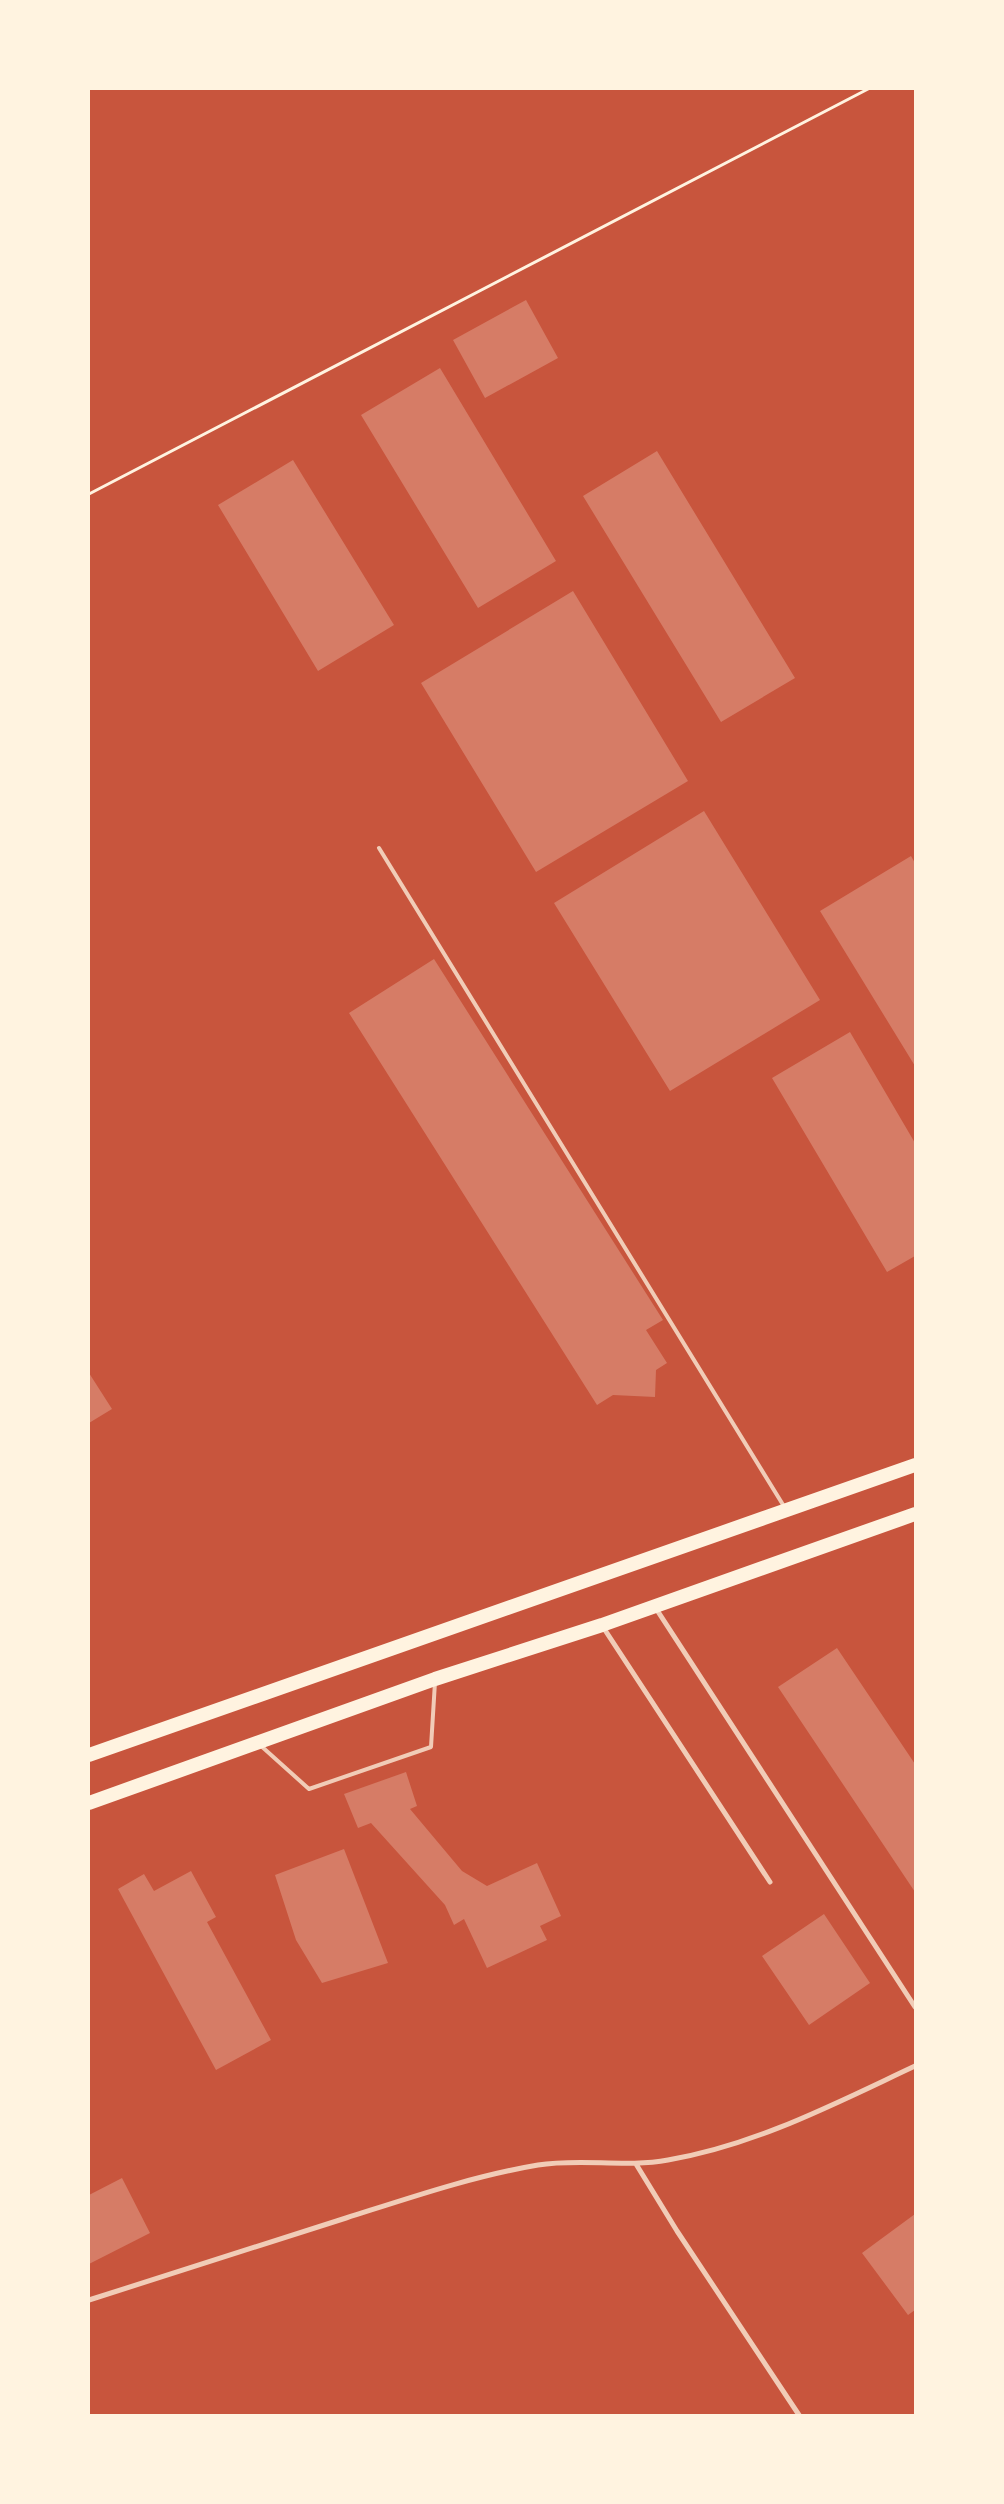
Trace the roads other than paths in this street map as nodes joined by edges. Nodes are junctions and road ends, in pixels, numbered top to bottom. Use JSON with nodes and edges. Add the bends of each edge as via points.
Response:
{"nodes":[{"id":1,"x":380,"y":848,"type":"dead end"},
{"id":2,"x":915,"y":1465,"type":"edge"},
{"id":3,"x":786,"y":1510,"type":"junction"},
{"id":4,"x":915,"y":1514,"type":"edge"},
{"id":5,"x":655,"y":1606,"type":"junction"},
{"id":6,"x":602,"y":1625,"type":"junction"},
{"id":7,"x":436,"y":1680,"type":"junction"},
{"id":8,"x":259,"y":1743,"type":"junction"},
{"id":9,"x":89,"y":1755,"type":"edge"},
{"id":10,"x":89,"y":1803,"type":"edge"},
{"id":11,"x":770,"y":1882,"type":"dead end"},
{"id":12,"x":915,"y":2007,"type":"edge"},
{"id":13,"x":915,"y":2066,"type":"edge"},
{"id":14,"x":636,"y":2164,"type":"junction"},
{"id":15,"x":89,"y":2300,"type":"edge"},
{"id":16,"x":799,"y":2415,"type":"edge"}],
"edges":[{"from":1,"to":3,"type":"lane"},
{"from":2,"to":3,"type":"highway"},
{"from":3,"to":9,"type":"highway"},
{"from":4,"to":5,"type":"highway"},
{"from":5,"to":6,"type":"highway"},
{"from":5,"to":12,"type":"street"},
{"from":6,"to":7,"type":"highway"},
{"from":6,"to":11,"type":"street"},
{"from":7,"to":8,"type":"highway"},
{"from":7,"to":8,"type":"lane","via":[[431,1747],[308,1789]]},
{"from":8,"to":10,"type":"highway"},
{"from":13,"to":14,"type":"street","via":[[781,2128],[669,2160]]},
{"from":14,"to":15,"type":"street","via":[[539,2165],[445,2188]]},
{"from":14,"to":16,"type":"street"}]}
